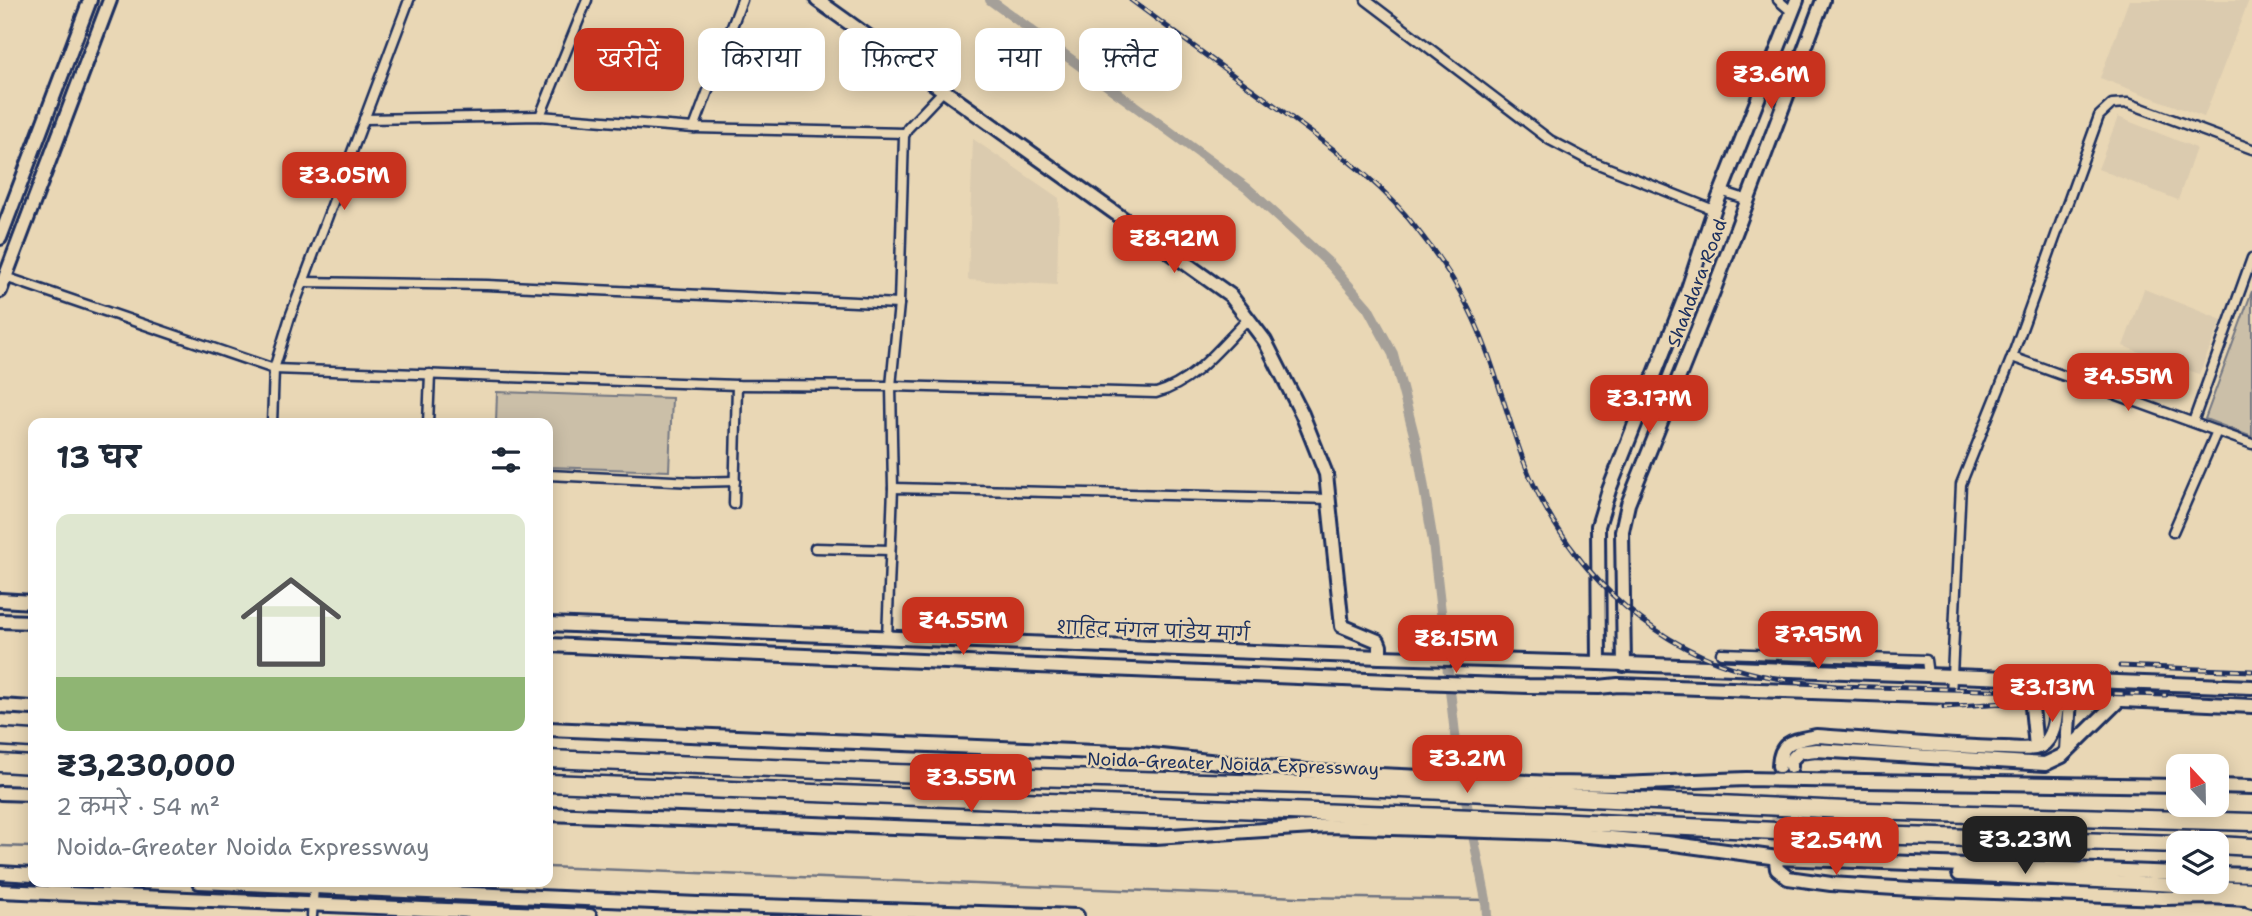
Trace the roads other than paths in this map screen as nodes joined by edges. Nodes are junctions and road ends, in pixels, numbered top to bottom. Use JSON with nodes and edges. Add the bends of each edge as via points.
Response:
{"nodes":[{"id":1,"x":90,"y":0,"type":"edge"},
{"id":2,"x":110,"y":0,"type":"edge"},
{"id":3,"x":409,"y":0,"type":"edge"},
{"id":4,"x":587,"y":0,"type":"edge"},
{"id":5,"x":742,"y":0,"type":"edge"},
{"id":6,"x":817,"y":0,"type":"edge"},
{"id":7,"x":1366,"y":0,"type":"edge"},
{"id":8,"x":1778,"y":0,"type":"edge"},
{"id":9,"x":1823,"y":0,"type":"edge"},
{"id":10,"x":1794,"y":6,"type":"edge"},
{"id":11,"x":857,"y":28,"type":"edge"},
{"id":12,"x":943,"y":91,"type":"edge"},
{"id":13,"x":945,"y":91,"type":"edge"},
{"id":14,"x":540,"y":116,"type":"junction"},
{"id":15,"x":364,"y":119,"type":"junction"},
{"id":16,"x":694,"y":128,"type":"junction"},
{"id":17,"x":905,"y":133,"type":"junction"},
{"id":18,"x":2252,"y":149,"type":"edge"},
{"id":19,"x":1721,"y":191,"type":"junction"},
{"id":20,"x":1748,"y":200,"type":"junction"},
{"id":21,"x":1714,"y":210,"type":"junction"},
{"id":22,"x":0,"y":238,"type":"edge"},
{"id":23,"x":2252,"y":258,"type":"edge"},
{"id":24,"x":5,"y":277,"type":"junction"},
{"id":25,"x":303,"y":282,"type":"junction"},
{"id":26,"x":0,"y":291,"type":"edge"},
{"id":27,"x":899,"y":304,"type":"junction"},
{"id":28,"x":1248,"y":319,"type":"junction"},
{"id":29,"x":2012,"y":357,"type":"junction"},
{"id":30,"x":274,"y":369,"type":"junction"},
{"id":31,"x":430,"y":374,"type":"junction"},
{"id":32,"x":737,"y":385,"type":"junction"},
{"id":33,"x":891,"y":386,"type":"junction"},
{"id":34,"x":272,"y":418,"type":"edge"},
{"id":35,"x":428,"y":418,"type":"edge"},
{"id":36,"x":2193,"y":422,"type":"junction"},
{"id":37,"x":2217,"y":430,"type":"junction"},
{"id":38,"x":2252,"y":444,"type":"edge"},
{"id":39,"x":553,"y":475,"type":"edge"},
{"id":40,"x":735,"y":481,"type":"junction"},
{"id":41,"x":893,"y":488,"type":"junction"},
{"id":42,"x":1330,"y":499,"type":"junction"},
{"id":43,"x":734,"y":504,"type":"dead end"},
{"id":44,"x":2173,"y":532,"type":"dead end"},
{"id":45,"x":815,"y":548,"type":"dead end"},
{"id":46,"x":890,"y":550,"type":"junction"},
{"id":47,"x":0,"y":600,"type":"edge"},
{"id":48,"x":28,"y":601,"type":"edge"},
{"id":49,"x":0,"y":621,"type":"edge"},
{"id":50,"x":28,"y":622,"type":"edge"},
{"id":51,"x":553,"y":624,"type":"edge"},
{"id":52,"x":887,"y":638,"type":"junction"},
{"id":53,"x":553,"y":645,"type":"edge"},
{"id":54,"x":1242,"y":652,"type":"junction"},
{"id":55,"x":1721,"y":653,"type":"dead end"},
{"id":56,"x":1384,"y":657,"type":"junction"},
{"id":57,"x":1599,"y":663,"type":"junction"},
{"id":58,"x":1624,"y":665,"type":"junction"},
{"id":59,"x":1239,"y":674,"type":"junction"},
{"id":60,"x":1928,"y":675,"type":"junction"},
{"id":61,"x":1952,"y":676,"type":"junction"},
{"id":62,"x":2252,"y":687,"type":"edge"},
{"id":63,"x":1951,"y":697,"type":"junction"},
{"id":64,"x":2031,"y":697,"type":"junction"},
{"id":65,"x":2064,"y":697,"type":"junction"},
{"id":66,"x":2119,"y":699,"type":"junction"},
{"id":67,"x":0,"y":706,"type":"edge"},
{"id":68,"x":2252,"y":706,"type":"edge"},
{"id":69,"x":28,"y":708,"type":"edge"},
{"id":70,"x":553,"y":729,"type":"edge"},
{"id":71,"x":0,"y":737,"type":"edge"},
{"id":72,"x":28,"y":739,"type":"edge"},
{"id":73,"x":2036,"y":747,"type":"junction"},
{"id":74,"x":2067,"y":751,"type":"junction"},
{"id":75,"x":553,"y":759,"type":"edge"},
{"id":76,"x":0,"y":763,"type":"edge"},
{"id":77,"x":28,"y":765,"type":"edge"},
{"id":78,"x":1387,"y":782,"type":"junction"},
{"id":79,"x":553,"y":783,"type":"edge"},
{"id":80,"x":2166,"y":786,"type":"edge"},
{"id":81,"x":2230,"y":787,"type":"edge"},
{"id":82,"x":2252,"y":788,"type":"edge"},
{"id":83,"x":1551,"y":789,"type":"junction"},
{"id":84,"x":0,"y":793,"type":"edge"},
{"id":85,"x":28,"y":794,"type":"edge"},
{"id":86,"x":553,"y":814,"type":"edge"},
{"id":87,"x":1392,"y":822,"type":"junction"},
{"id":88,"x":2252,"y":822,"type":"edge"},
{"id":89,"x":1553,"y":827,"type":"junction"},
{"id":90,"x":2166,"y":844,"type":"edge"},
{"id":91,"x":2229,"y":846,"type":"edge"},
{"id":92,"x":2252,"y":847,"type":"edge"},
{"id":93,"x":0,"y":873,"type":"edge"},
{"id":94,"x":2166,"y":873,"type":"edge"},
{"id":95,"x":2229,"y":874,"type":"edge"},
{"id":96,"x":28,"y":875,"type":"edge"},
{"id":97,"x":2252,"y":875,"type":"edge"},
{"id":98,"x":314,"y":887,"type":"joint"},
{"id":99,"x":2252,"y":889,"type":"edge"},
{"id":100,"x":0,"y":891,"type":"edge"},
{"id":101,"x":2252,"y":901,"type":"edge"},
{"id":102,"x":313,"y":910,"type":"edge"},
{"id":103,"x":941,"y":914,"type":"edge"},
{"id":104,"x":590,"y":916,"type":"edge"},
{"id":105,"x":1077,"y":916,"type":"edge"}],
"edges":[{"from":1,"to":22,"type":"street"},
{"from":2,"to":24,"type":"street"},
{"from":3,"to":15,"type":"street"},
{"from":4,"to":14,"type":"street"},
{"from":5,"to":16,"type":"street"},
{"from":6,"to":11,"type":"street"},
{"from":7,"to":21,"type":"street","via":[[1550,140]]},
{"from":8,"to":10,"type":"street"},
{"from":9,"to":20,"type":"street","name":"Shahdara Road"},
{"from":10,"to":19,"type":"street","name":"Shahdara Road"},
{"from":12,"to":17,"type":"street"},
{"from":13,"to":28,"type":"street","via":[[1230,295]]},
{"from":14,"to":15,"type":"street"},
{"from":14,"to":16,"type":"street"},
{"from":15,"to":25,"type":"street"},
{"from":16,"to":17,"type":"street"},
{"from":17,"to":27,"type":"street"},
{"from":18,"to":29,"type":"street","via":[[2128,103],[2112,104],[2099,116]]},
{"from":19,"to":20,"type":"street"},
{"from":19,"to":21,"type":"street","name":"Shahdara Road"},
{"from":20,"to":58,"type":"street","name":"Shahdara Road","via":[[1628,504],[1622,531]]},
{"from":21,"to":57,"type":"street","name":"Shahdara Road","via":[[1598,526]]},
{"from":23,"to":36,"type":"street"},
{"from":24,"to":26,"type":"street"},
{"from":24,"to":30,"type":"street"},
{"from":25,"to":27,"type":"street","via":[[487,285]]},
{"from":25,"to":30,"type":"street"},
{"from":27,"to":33,"type":"street"},
{"from":28,"to":33,"type":"street","via":[[1195,372],[1171,389],[1156,393]]},
{"from":28,"to":42,"type":"street","via":[[1265,341],[1302,414],[1326,474]]},
{"from":29,"to":36,"type":"street"},
{"from":29,"to":61,"type":"street","via":[[1961,484]]},
{"from":30,"to":31,"type":"street"},
{"from":30,"to":34,"type":"street"},
{"from":31,"to":32,"type":"street"},
{"from":31,"to":35,"type":"street"},
{"from":32,"to":33,"type":"street"},
{"from":32,"to":40,"type":"street"},
{"from":33,"to":41,"type":"street"},
{"from":36,"to":37,"type":"street"},
{"from":37,"to":38,"type":"street"},
{"from":37,"to":44,"type":"street"},
{"from":39,"to":40,"type":"street"},
{"from":40,"to":43,"type":"street"},
{"from":41,"to":42,"type":"street"},
{"from":41,"to":46,"type":"street"},
{"from":42,"to":56,"type":"street","via":[[1342,626],[1378,641]]},
{"from":45,"to":46,"type":"street"},
{"from":46,"to":52,"type":"street"},
{"from":47,"to":48,"type":"street"},
{"from":49,"to":50,"type":"street"},
{"from":51,"to":52,"type":"street","name":"शाहिद मंगल पांडेय मार्ग"},
{"from":52,"to":54,"type":"street","name":"शाहिद मंगल पांडेय मार्ग"},
{"from":53,"to":59,"type":"street"},
{"from":54,"to":56,"type":"street","name":"शाहिद मंगल पांडेय मार्ग"},
{"from":54,"to":59,"type":"street"},
{"from":55,"to":60,"type":"street","via":[[1926,660]]},
{"from":56,"to":57,"type":"street","name":"शाहिद मंगल पांडेय मार्ग"},
{"from":57,"to":58,"type":"street","name":"शाहिद मंगल पांडेय मार्ग"},
{"from":58,"to":60,"type":"street","name":"शाहिद मंगल पांडेय मार्ग"},
{"from":59,"to":63,"type":"street"},
{"from":60,"to":61,"type":"street","name":"शाहिद मंगल पांडेय मार्ग"},
{"from":61,"to":62,"type":"street","name":"शाहिद मंगल पांडेय मार्ग"},
{"from":61,"to":63,"type":"street"},
{"from":63,"to":64,"type":"street"},
{"from":64,"to":65,"type":"street"},
{"from":64,"to":73,"type":"street"},
{"from":65,"to":66,"type":"street"},
{"from":65,"to":73,"type":"street","via":[[2049,738]]},
{"from":65,"to":74,"type":"street"},
{"from":66,"to":68,"type":"street"},
{"from":66,"to":74,"type":"street"},
{"from":67,"to":69,"type":"street"},
{"from":70,"to":78,"type":"street","via":[[1142,754]]},
{"from":71,"to":72,"type":"highway"},
{"from":73,"to":74,"type":"street","via":[[1982,748],[1816,736],[1790,742],[1780,754],[1785,766],[1799,752],[1816,750],[2045,764]]},
{"from":75,"to":78,"type":"highway","name":"Noida-Greater Noida Expressway","via":[[893,773]]},
{"from":76,"to":77,"type":"highway"},
{"from":78,"to":83,"type":"highway","name":"Noida-Greater Noida Expressway"},
{"from":79,"to":87,"type":"highway"},
{"from":80,"to":83,"type":"street","via":[[1759,779]]},
{"from":81,"to":82,"type":"street"},
{"from":83,"to":88,"type":"highway","name":"Noida-Greater Noida Expressway","via":[[1866,811]]},
{"from":84,"to":85,"type":"street"},
{"from":86,"to":87,"type":"street","via":[[1154,837]]},
{"from":87,"to":89,"type":"highway"},
{"from":89,"to":90,"type":"highway"},
{"from":89,"to":94,"type":"street","via":[[1778,858]]},
{"from":91,"to":92,"type":"highway"},
{"from":93,"to":96,"type":"street"},
{"from":95,"to":97,"type":"street"},
{"from":98,"to":102,"type":"street"},
{"from":98,"to":103,"type":"street"},
{"from":99,"to":101,"type":"street","via":[[1781,862],[1777,869],[1788,878],[1831,884]]},
{"from":100,"to":102,"type":"street"},
{"from":102,"to":104,"type":"street"},
{"from":103,"to":105,"type":"street"}]}
